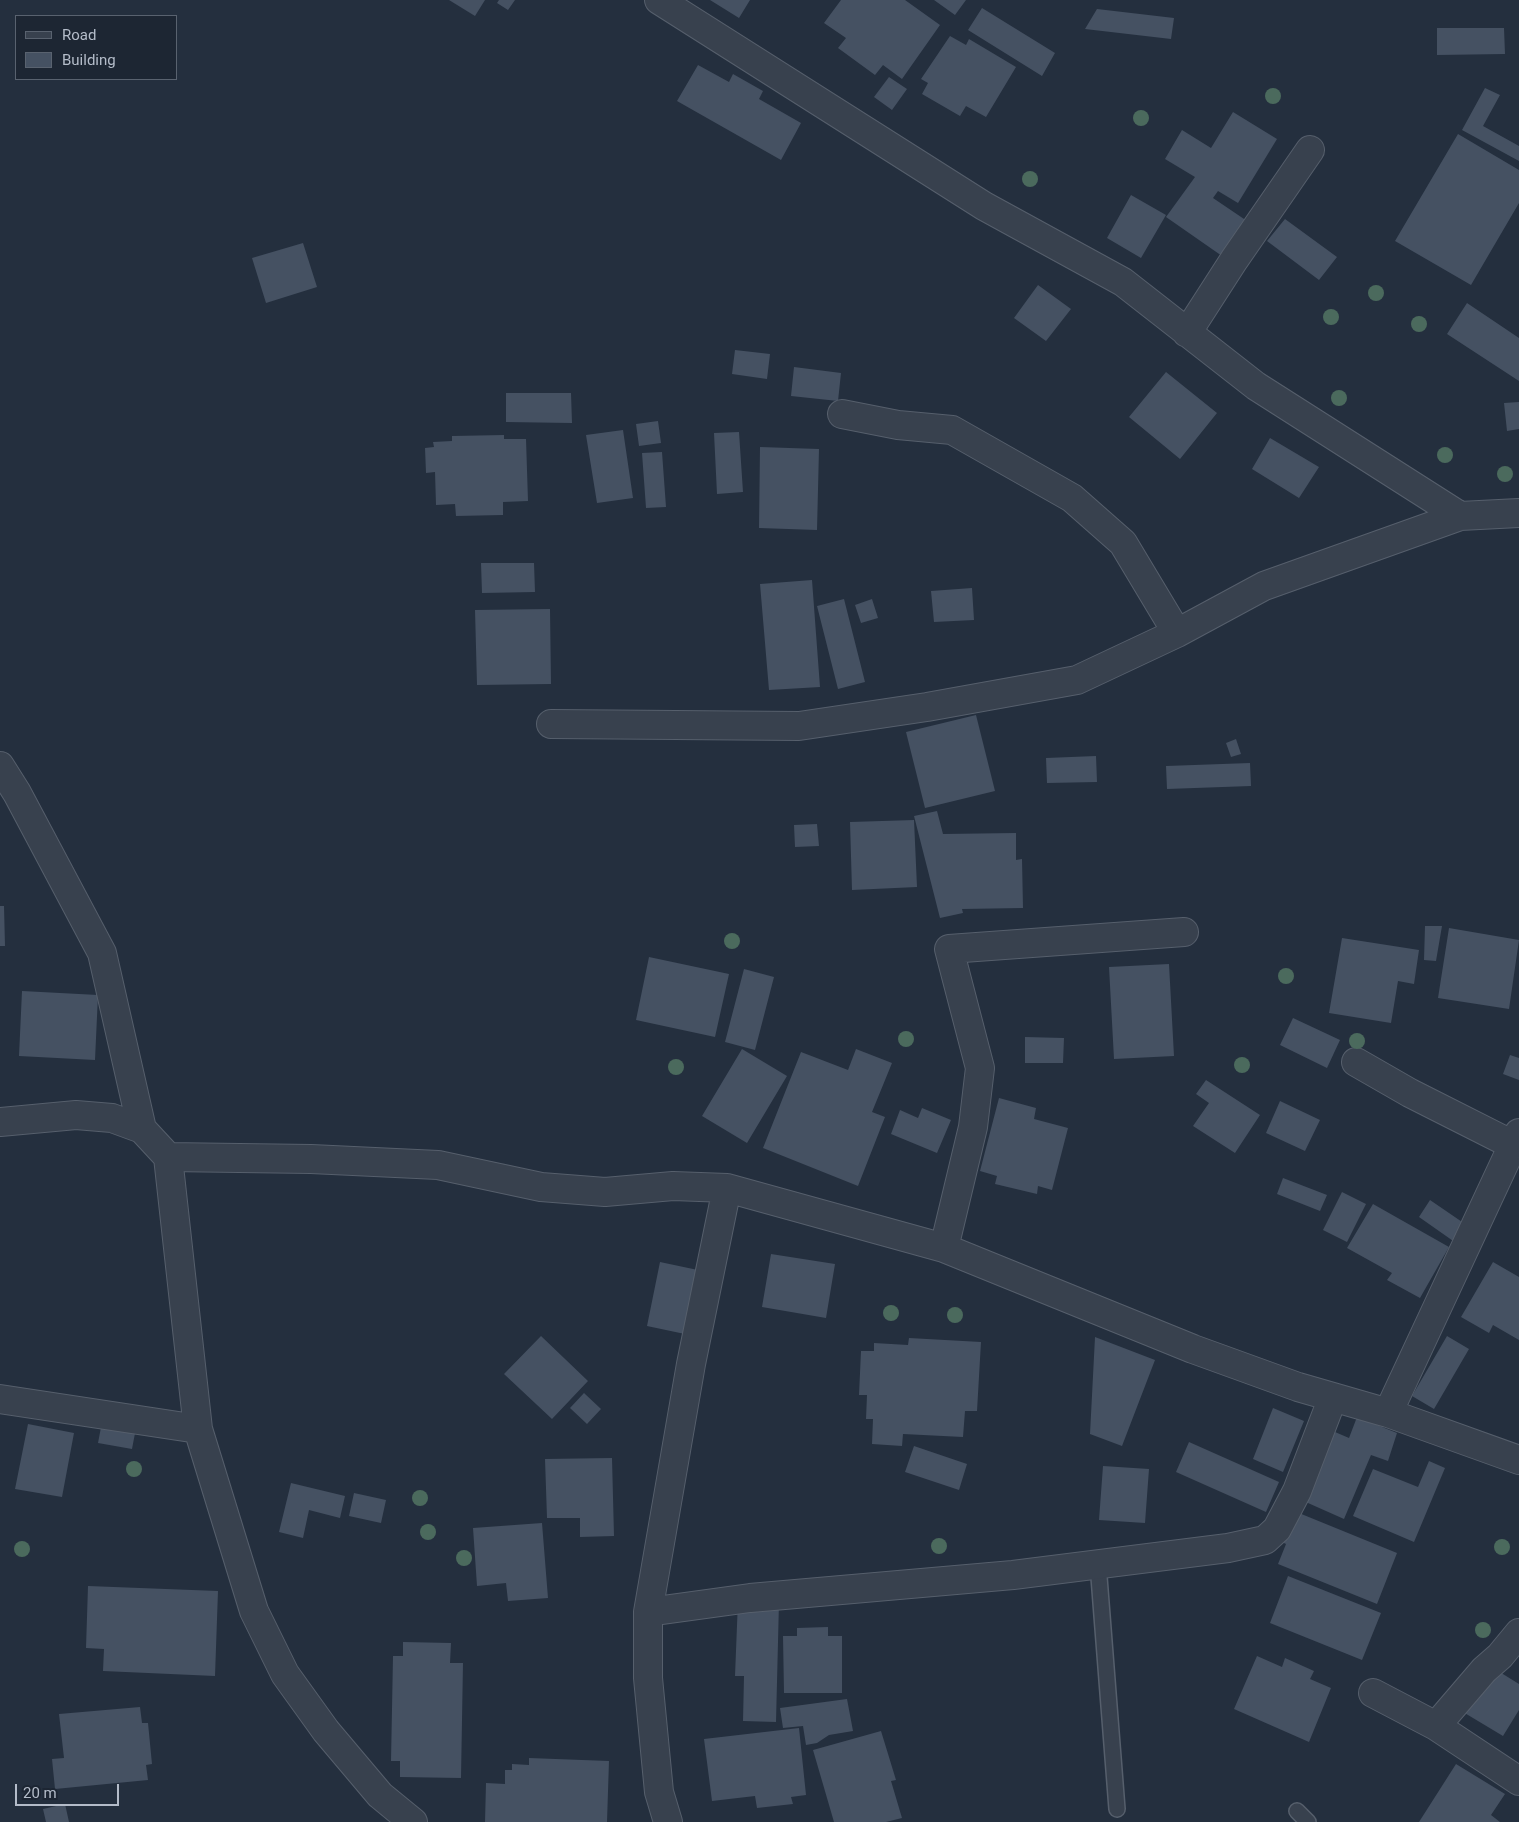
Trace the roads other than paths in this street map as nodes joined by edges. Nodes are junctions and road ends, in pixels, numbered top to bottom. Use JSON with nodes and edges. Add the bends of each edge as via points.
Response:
{"nodes":[{"id":1,"x":659,"y":0,"type":"edge"},
{"id":2,"x":1310,"y":150,"type":"dead end"},
{"id":3,"x":1187,"y":333,"type":"junction"},
{"id":4,"x":842,"y":414,"type":"dead end"},
{"id":5,"x":1519,"y":513,"type":"edge"},
{"id":6,"x":1460,"y":516,"type":"junction"},
{"id":7,"x":1177,"y":633,"type":"junction"},
{"id":8,"x":551,"y":724,"type":"dead end"},
{"id":9,"x":0,"y":766,"type":"edge"},
{"id":10,"x":9,"y":795,"type":"edge"},
{"id":11,"x":1184,"y":932,"type":"dead end"},
{"id":12,"x":1356,"y":1062,"type":"dead end"},
{"id":13,"x":0,"y":1122,"type":"edge"},
{"id":14,"x":142,"y":1128,"type":"junction"},
{"id":15,"x":1516,"y":1139,"type":"edge"},
{"id":16,"x":168,"y":1157,"type":"junction"},
{"id":17,"x":727,"y":1188,"type":"junction"},
{"id":18,"x":944,"y":1248,"type":"junction"},
{"id":19,"x":1333,"y":1397,"type":"junction"},
{"id":20,"x":0,"y":1399,"type":"edge"},
{"id":21,"x":1388,"y":1413,"type":"junction"},
{"id":22,"x":198,"y":1429,"type":"junction"},
{"id":23,"x":1519,"y":1460,"type":"edge"},
{"id":24,"x":1098,"y":1564,"type":"junction"},
{"id":25,"x":648,"y":1612,"type":"junction"},
{"id":26,"x":1519,"y":1633,"type":"edge"},
{"id":27,"x":1373,"y":1693,"type":"dead end"},
{"id":28,"x":1436,"y":1726,"type":"junction"},
{"id":29,"x":1519,"y":1781,"type":"edge"},
{"id":30,"x":1117,"y":1809,"type":"dead end"},
{"id":31,"x":1296,"y":1812,"type":"dead end"},
{"id":32,"x":413,"y":1822,"type":"edge"},
{"id":33,"x":668,"y":1822,"type":"edge"},
{"id":34,"x":1308,"y":1822,"type":"edge"}],
"edges":[{"from":1,"to":3,"type":"street","via":[[984,206],[1123,282]]},
{"from":2,"to":3,"type":"street"},
{"from":3,"to":6,"type":"street","via":[[1256,386]]},
{"from":4,"to":7,"type":"street","via":[[898,425],[952,430],[1072,498],[1123,544]]},
{"from":5,"to":6,"type":"street"},
{"from":6,"to":7,"type":"street","via":[[1264,586]]},
{"from":7,"to":8,"type":"street","via":[[1077,680],[799,726]]},
{"from":9,"to":10,"type":"street"},
{"from":10,"to":14,"type":"street","via":[[102,953]]},
{"from":11,"to":18,"type":"street","via":[[949,949],[980,1068],[973,1127]]},
{"from":12,"to":15,"type":"street","via":[[1410,1093]]},
{"from":13,"to":14,"type":"street","via":[[76,1115],[112,1118]]},
{"from":14,"to":16,"type":"street"},
{"from":15,"to":21,"type":"street"},
{"from":16,"to":17,"type":"street","via":[[438,1165],[541,1187],[605,1192],[673,1186]]},
{"from":16,"to":22,"type":"street"},
{"from":17,"to":18,"type":"street"},
{"from":17,"to":25,"type":"street","via":[[691,1364]]},
{"from":18,"to":19,"type":"street","via":[[1193,1349]]},
{"from":19,"to":21,"type":"street"},
{"from":19,"to":24,"type":"street","via":[[1297,1491],[1277,1529],[1265,1540],[1228,1548]]},
{"from":20,"to":22,"type":"street"},
{"from":21,"to":23,"type":"street"},
{"from":22,"to":32,"type":"street","via":[[254,1612],[285,1674],[326,1731],[380,1795]]},
{"from":24,"to":25,"type":"street","via":[[1013,1575],[750,1598]]},
{"from":24,"to":30,"type":"lane"},
{"from":25,"to":33,"type":"street","via":[[649,1688],[659,1792]]},
{"from":26,"to":28,"type":"street"},
{"from":27,"to":28,"type":"street"},
{"from":28,"to":29,"type":"street"},
{"from":31,"to":34,"type":"lane"}]}
